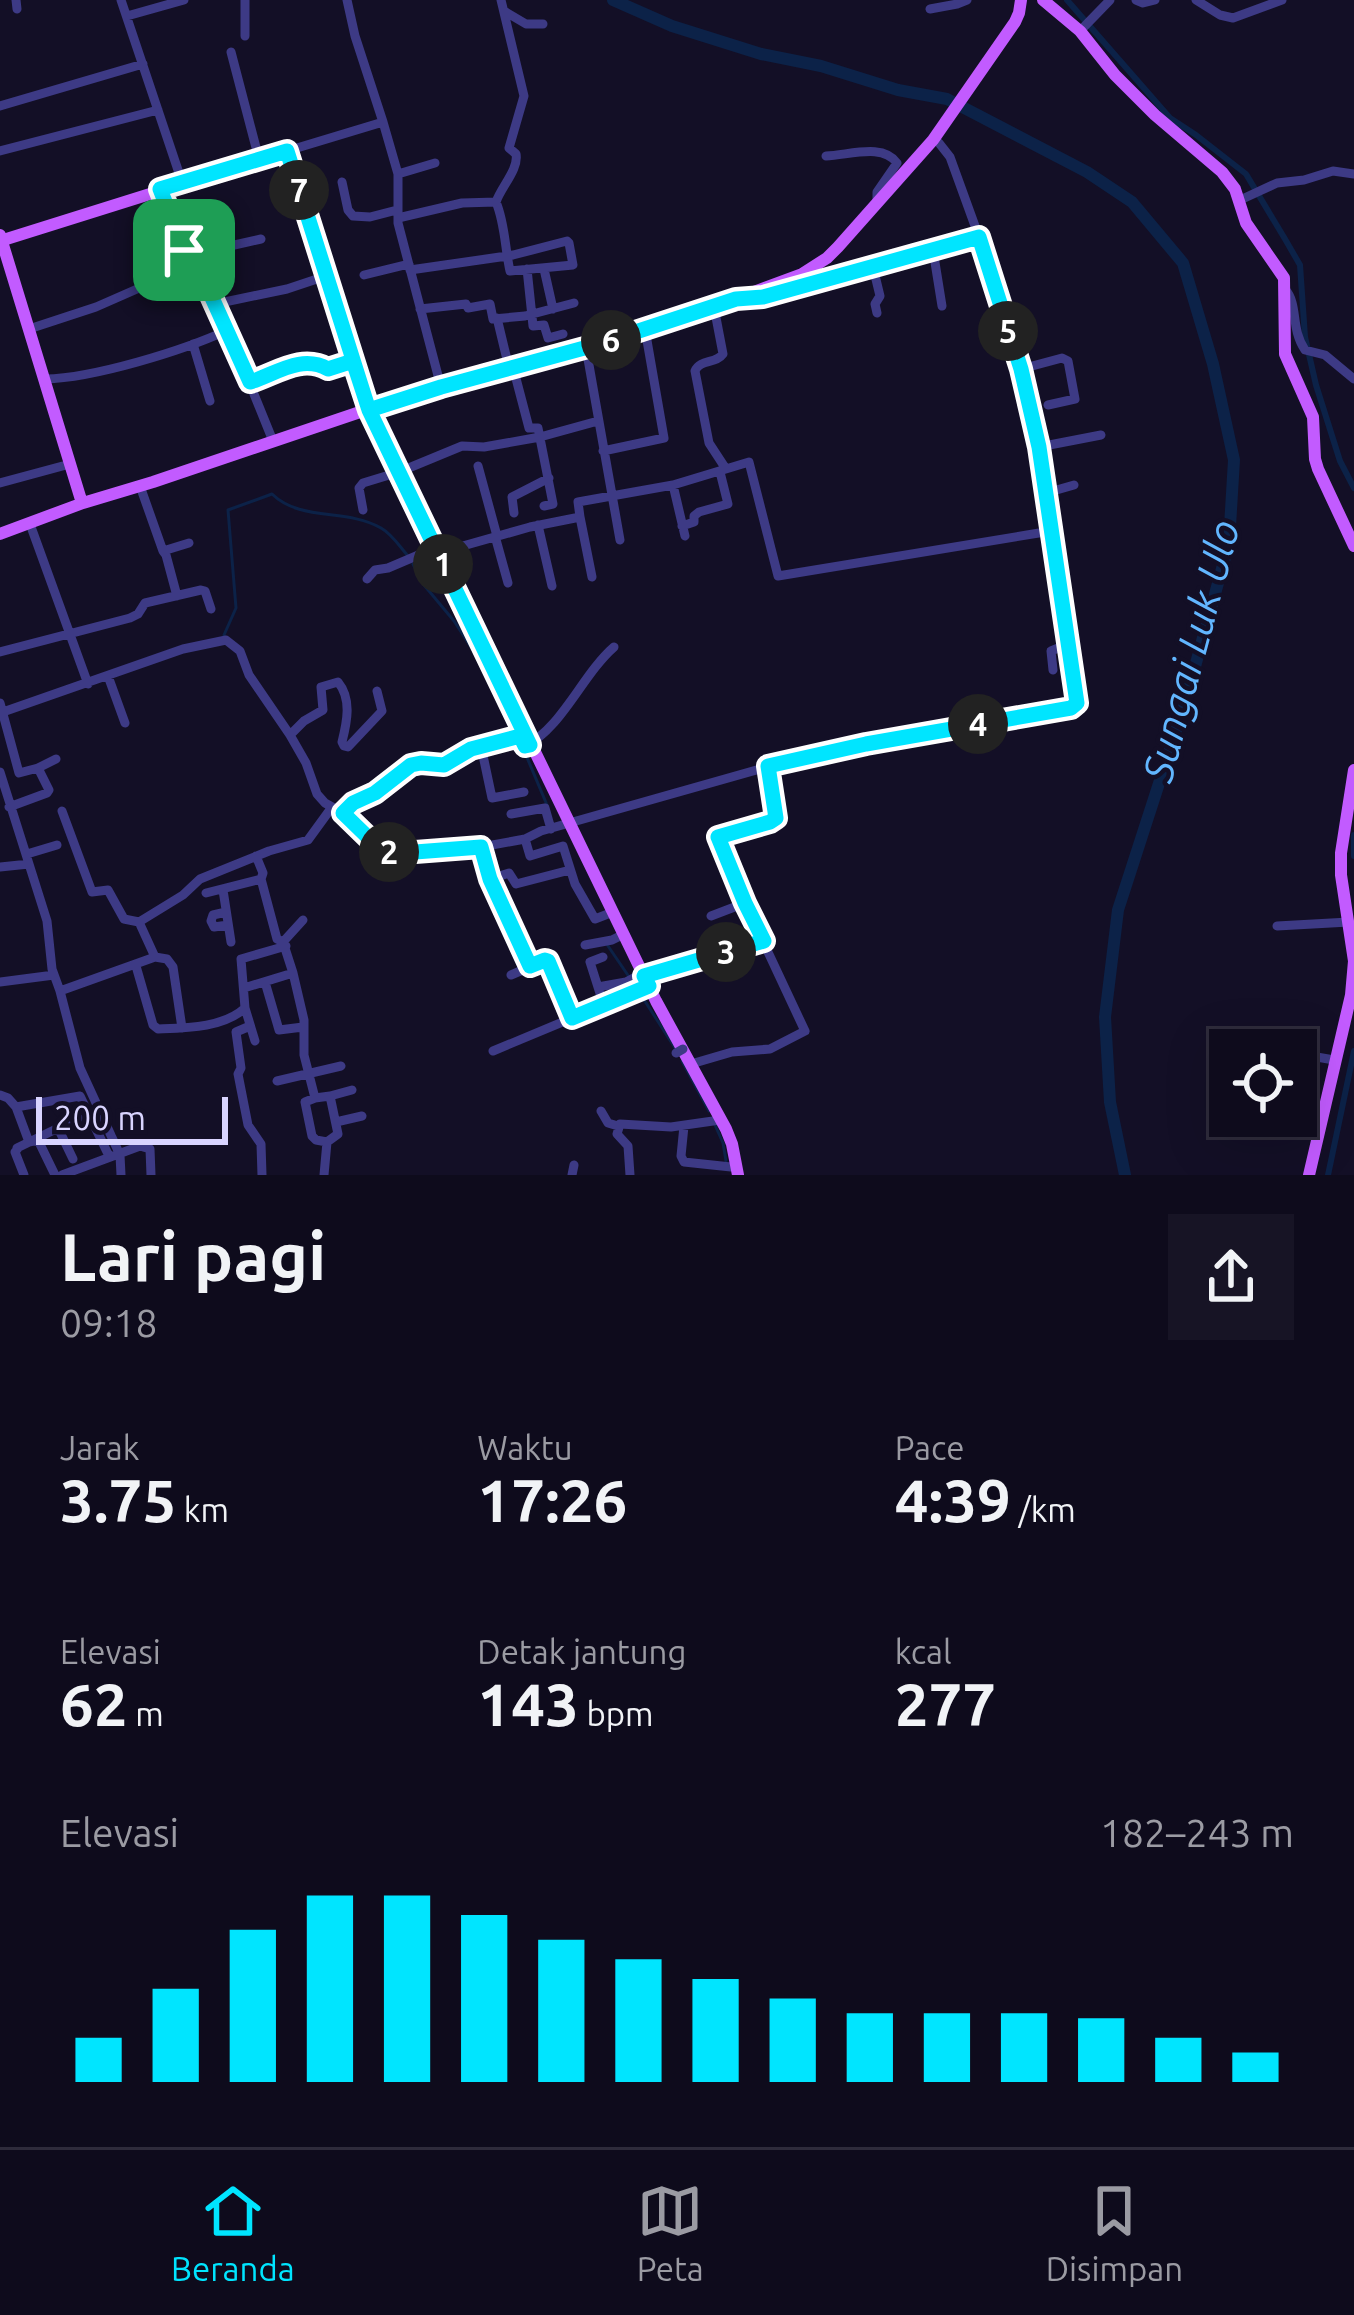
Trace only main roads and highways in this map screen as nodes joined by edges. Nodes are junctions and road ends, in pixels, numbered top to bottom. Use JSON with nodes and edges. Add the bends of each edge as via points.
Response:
{"nodes":[{"id":1,"x":1045,"y":2,"type":"edge"},
{"id":2,"x":1021,"y":3,"type":"edge"},
{"id":3,"x":3,"y":241,"type":"edge"},
{"id":4,"x":369,"y":410,"type":"junction"},
{"id":5,"x":82,"y":503,"type":"junction"},
{"id":6,"x":0,"y":535,"type":"edge"},
{"id":7,"x":1354,"y":546,"type":"edge"},
{"id":8,"x":1354,"y":770,"type":"edge"},
{"id":9,"x":1353,"y":953,"type":"edge"},
{"id":10,"x":731,"y":1170,"type":"edge"},
{"id":11,"x":1309,"y":1175,"type":"edge"}],
"edges":[{"from":1,"to":2,"type":"main road"},
{"from":1,"to":7,"type":"main road","via":[[1088,24],[1115,75],[1235,189],[1246,223],[1279,268],[1285,354],[1310,405],[1318,469]]},
{"from":2,"to":4,"type":"main road","via":[[939,139],[815,266],[714,307]]},
{"from":3,"to":4,"type":"main road","via":[[287,151]]},
{"from":3,"to":5,"type":"main road"},
{"from":4,"to":5,"type":"main road"},
{"from":4,"to":10,"type":"main road","via":[[558,827],[613,912],[612,939],[732,1144]]},
{"from":5,"to":6,"type":"main road"},
{"from":8,"to":9,"type":"main road","via":[[1341,853]]},
{"from":9,"to":11,"type":"main road","via":[[1351,995]]}]}
